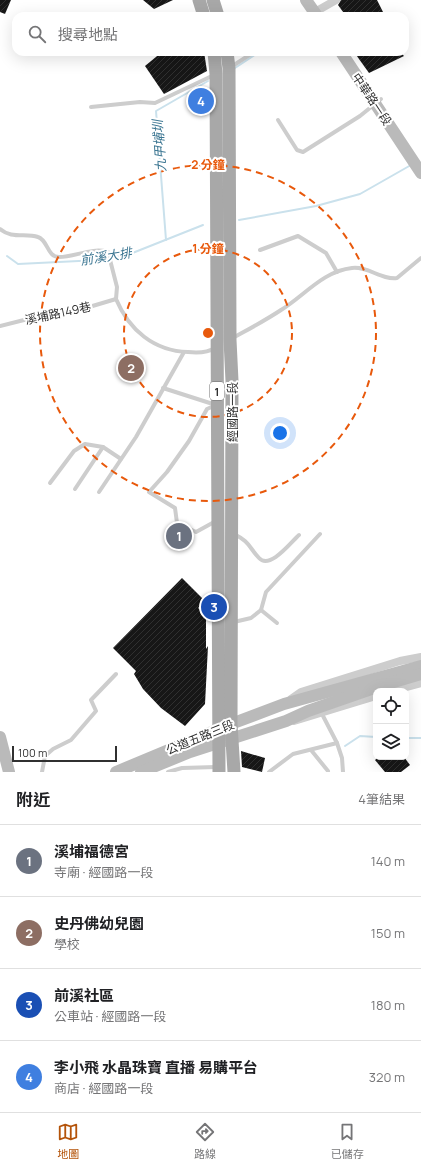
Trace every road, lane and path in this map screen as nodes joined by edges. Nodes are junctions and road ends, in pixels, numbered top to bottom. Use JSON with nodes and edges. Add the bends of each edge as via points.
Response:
{"nodes":[{"id":1,"x":200,"y":0,"type":"edge"},
{"id":2,"x":213,"y":0,"type":"edge"},
{"id":3,"x":306,"y":0,"type":"edge"},
{"id":4,"x":336,"y":0,"type":"edge"},
{"id":5,"x":318,"y":11,"type":"edge"},
{"id":6,"x":203,"y":12,"type":"edge"},
{"id":7,"x":217,"y":12,"type":"edge"},
{"id":8,"x":214,"y":56,"type":"edge"},
{"id":9,"x":228,"y":56,"type":"edge"},
{"id":10,"x":248,"y":56,"type":"edge"},
{"id":11,"x":344,"y":56,"type":"edge"},
{"id":12,"x":352,"y":56,"type":"edge"},
{"id":13,"x":229,"y":68,"type":"junction"},
{"id":14,"x":216,"y":74,"type":"junction"},
{"id":15,"x":378,"y":101,"type":"junction"},
{"id":16,"x":91,"y":108,"type":"dead end"},
{"id":17,"x":278,"y":120,"type":"dead end"},
{"id":18,"x":406,"y":144,"type":"junction"},
{"id":19,"x":421,"y":159,"type":"edge"},
{"id":20,"x":421,"y":173,"type":"edge"},
{"id":21,"x":0,"y":229,"type":"edge"},
{"id":22,"x":260,"y":250,"type":"dead end"},
{"id":23,"x":421,"y":258,"type":"edge"},
{"id":24,"x":337,"y":272,"type":"junction"},
{"id":25,"x":116,"y":299,"type":"junction"},
{"id":26,"x":0,"y":326,"type":"edge"},
{"id":27,"x":230,"y":340,"type":"junction"},
{"id":28,"x":218,"y":347,"type":"junction"},
{"id":29,"x":184,"y":352,"type":"junction"},
{"id":30,"x":163,"y":388,"type":"junction"},
{"id":31,"x":217,"y":405,"type":"junction"},
{"id":32,"x":103,"y":447,"type":"junction"},
{"id":33,"x":121,"y":459,"type":"junction"},
{"id":34,"x":50,"y":483,"type":"dead end"},
{"id":35,"x":75,"y":489,"type":"dead end"},
{"id":36,"x":99,"y":492,"type":"dead end"},
{"id":37,"x":232,"y":519,"type":"junction"},
{"id":38,"x":218,"y":520,"type":"junction"},
{"id":39,"x":232,"y":533,"type":"junction"},
{"id":40,"x":320,"y":534,"type":"dead end"},
{"id":41,"x":299,"y":535,"type":"dead end"},
{"id":42,"x":261,"y":610,"type":"junction"},
{"id":43,"x":231,"y":622,"type":"junction"},
{"id":44,"x":277,"y":623,"type":"dead end"},
{"id":45,"x":421,"y":657,"type":"edge"},
{"id":46,"x":421,"y":666,"type":"edge"},
{"id":47,"x":116,"y":674,"type":"dead end"},
{"id":48,"x":421,"y":674,"type":"edge"},
{"id":49,"x":421,"y":683,"type":"edge"},
{"id":50,"x":403,"y":688,"type":"edge"},
{"id":51,"x":373,"y":697,"type":"edge"},
{"id":52,"x":284,"y":704,"type":"junction"},
{"id":53,"x":322,"y":714,"type":"junction"},
{"id":54,"x":286,"y":721,"type":"junction"},
{"id":55,"x":231,"y":724,"type":"junction"},
{"id":56,"x":218,"y":729,"type":"junction"},
{"id":57,"x":0,"y":737,"type":"edge"},
{"id":58,"x":232,"y":740,"type":"junction"},
{"id":59,"x":337,"y":743,"type":"junction"},
{"id":60,"x":219,"y":744,"type":"junction"},
{"id":61,"x":311,"y":750,"type":"junction"},
{"id":62,"x":219,"y":769,"type":"edge"},
{"id":63,"x":328,"y":771,"type":"dead end"},
{"id":64,"x":9,"y":772,"type":"edge"},
{"id":65,"x":42,"y":772,"type":"edge"},
{"id":66,"x":116,"y":772,"type":"edge"},
{"id":67,"x":141,"y":772,"type":"edge"},
{"id":68,"x":168,"y":772,"type":"edge"},
{"id":69,"x":234,"y":772,"type":"edge"},
{"id":70,"x":269,"y":772,"type":"edge"},
{"id":71,"x":342,"y":772,"type":"edge"}],
"edges":[{"from":1,"to":6,"type":"main road"},
{"from":2,"to":7,"type":"main road"},
{"from":3,"to":5,"type":"street"},
{"from":4,"to":5,"type":"street"},
{"from":8,"to":14,"type":"main road","name":"經國路一段","number":"1"},
{"from":9,"to":13,"type":"main road","name":"經國路一段","number":"1"},
{"from":10,"to":13,"type":"lane"},
{"from":11,"to":15,"type":"street","name":"中華路一段"},
{"from":12,"to":15,"type":"street","name":"中華路一段"},
{"from":13,"to":14,"type":"lane"},
{"from":13,"to":27,"type":"main road","name":"經國路一段","number":"1"},
{"from":14,"to":16,"type":"lane","via":[[155,103],[140,102]]},
{"from":14,"to":28,"type":"main road","name":"經國路一段","number":"1"},
{"from":15,"to":17,"type":"lane","via":[[306,151],[300,152]]},
{"from":15,"to":18,"type":"street","name":"中華路一段"},
{"from":18,"to":19,"type":"street"},
{"from":18,"to":20,"type":"street"},
{"from":21,"to":25,"type":"lane","via":[[5,234],[38,237],[54,256],[58,257],[99,250],[108,252],[117,287]]},
{"from":22,"to":24,"type":"lane","via":[[298,236],[326,253]]},
{"from":23,"to":24,"type":"lane","via":[[397,278],[389,278],[359,268],[347,268]]},
{"from":24,"to":27,"type":"lane","via":[[318,282],[282,310]]},
{"from":25,"to":26,"type":"lane","name":"溪埔路149巷","via":[[79,310]]},
{"from":25,"to":29,"type":"lane","via":[[128,322],[148,342]]},
{"from":27,"to":28,"type":"lane"},
{"from":27,"to":37,"type":"main road","name":"經國路一段","number":"1"},
{"from":28,"to":29,"type":"lane","via":[[210,351]]},
{"from":28,"to":31,"type":"main road","name":"經國路一段","number":"1"},
{"from":29,"to":30,"type":"lane"},
{"from":30,"to":31,"type":"lane"},
{"from":30,"to":33,"type":"lane"},
{"from":31,"to":38,"type":"main road","name":"經國路一段","number":"1"},
{"from":31,"to":38,"type":"lane","via":[[207,409],[168,472],[149,492],[176,508],[177,523],[196,532]]},
{"from":32,"to":33,"type":"lane"},
{"from":32,"to":34,"type":"lane","via":[[91,444],[79,446]]},
{"from":32,"to":35,"type":"lane"},
{"from":33,"to":36,"type":"lane"},
{"from":37,"to":38,"type":"lane"},
{"from":37,"to":39,"type":"main road","name":"經國路一段","number":"1"},
{"from":38,"to":56,"type":"main road","name":"經國路一段","number":"1"},
{"from":39,"to":41,"type":"lane","via":[[246,540],[259,559],[264,561],[273,559]]},
{"from":39,"to":43,"type":"main road","name":"經國路一段","number":"1"},
{"from":40,"to":42,"type":"lane","via":[[266,592]]},
{"from":42,"to":43,"type":"lane","via":[[251,618]]},
{"from":42,"to":44,"type":"lane"},
{"from":43,"to":55,"type":"main road","name":"經國路一段","number":"1"},
{"from":45,"to":52,"type":"street","name":"公道五路三段","via":[[400,661],[302,692]]},
{"from":46,"to":52,"type":"street","name":"公道五路三段"},
{"from":47,"to":65,"type":"lane","via":[[91,700],[96,711],[71,740],[44,756]]},
{"from":48,"to":54,"type":"street","name":"公道五路三段","via":[[308,711]]},
{"from":49,"to":50,"type":"street"},
{"from":51,"to":53,"type":"street","name":"公道五路三段"},
{"from":52,"to":55,"type":"street","name":"公道五路三段"},
{"from":53,"to":54,"type":"street","name":"公道五路三段","via":[[297,721]]},
{"from":53,"to":59,"type":"lane"},
{"from":54,"to":58,"type":"street","name":"公道五路三段"},
{"from":55,"to":56,"type":"street","name":"公道五路三段"},
{"from":55,"to":58,"type":"main road","name":"經國路一段","number":"1"},
{"from":56,"to":60,"type":"main road","name":"經國路一段","number":"1"},
{"from":56,"to":66,"type":"street","name":"公道五路三段"},
{"from":57,"to":64,"type":"street"},
{"from":58,"to":60,"type":"street","name":"公道五路三段"},
{"from":58,"to":69,"type":"main road","name":"經國路一段","number":"1"},
{"from":59,"to":61,"type":"lane"},
{"from":59,"to":71,"type":"lane","via":[[342,758]]},
{"from":60,"to":62,"type":"main road","name":"經國路一段","number":"1"},
{"from":60,"to":67,"type":"street","name":"公道五路三段","via":[[183,754]]},
{"from":61,"to":63,"type":"lane"},
{"from":61,"to":70,"type":"lane","via":[[290,756]]},
{"from":62,"to":68,"type":"lane","via":[[182,768]]}]}
